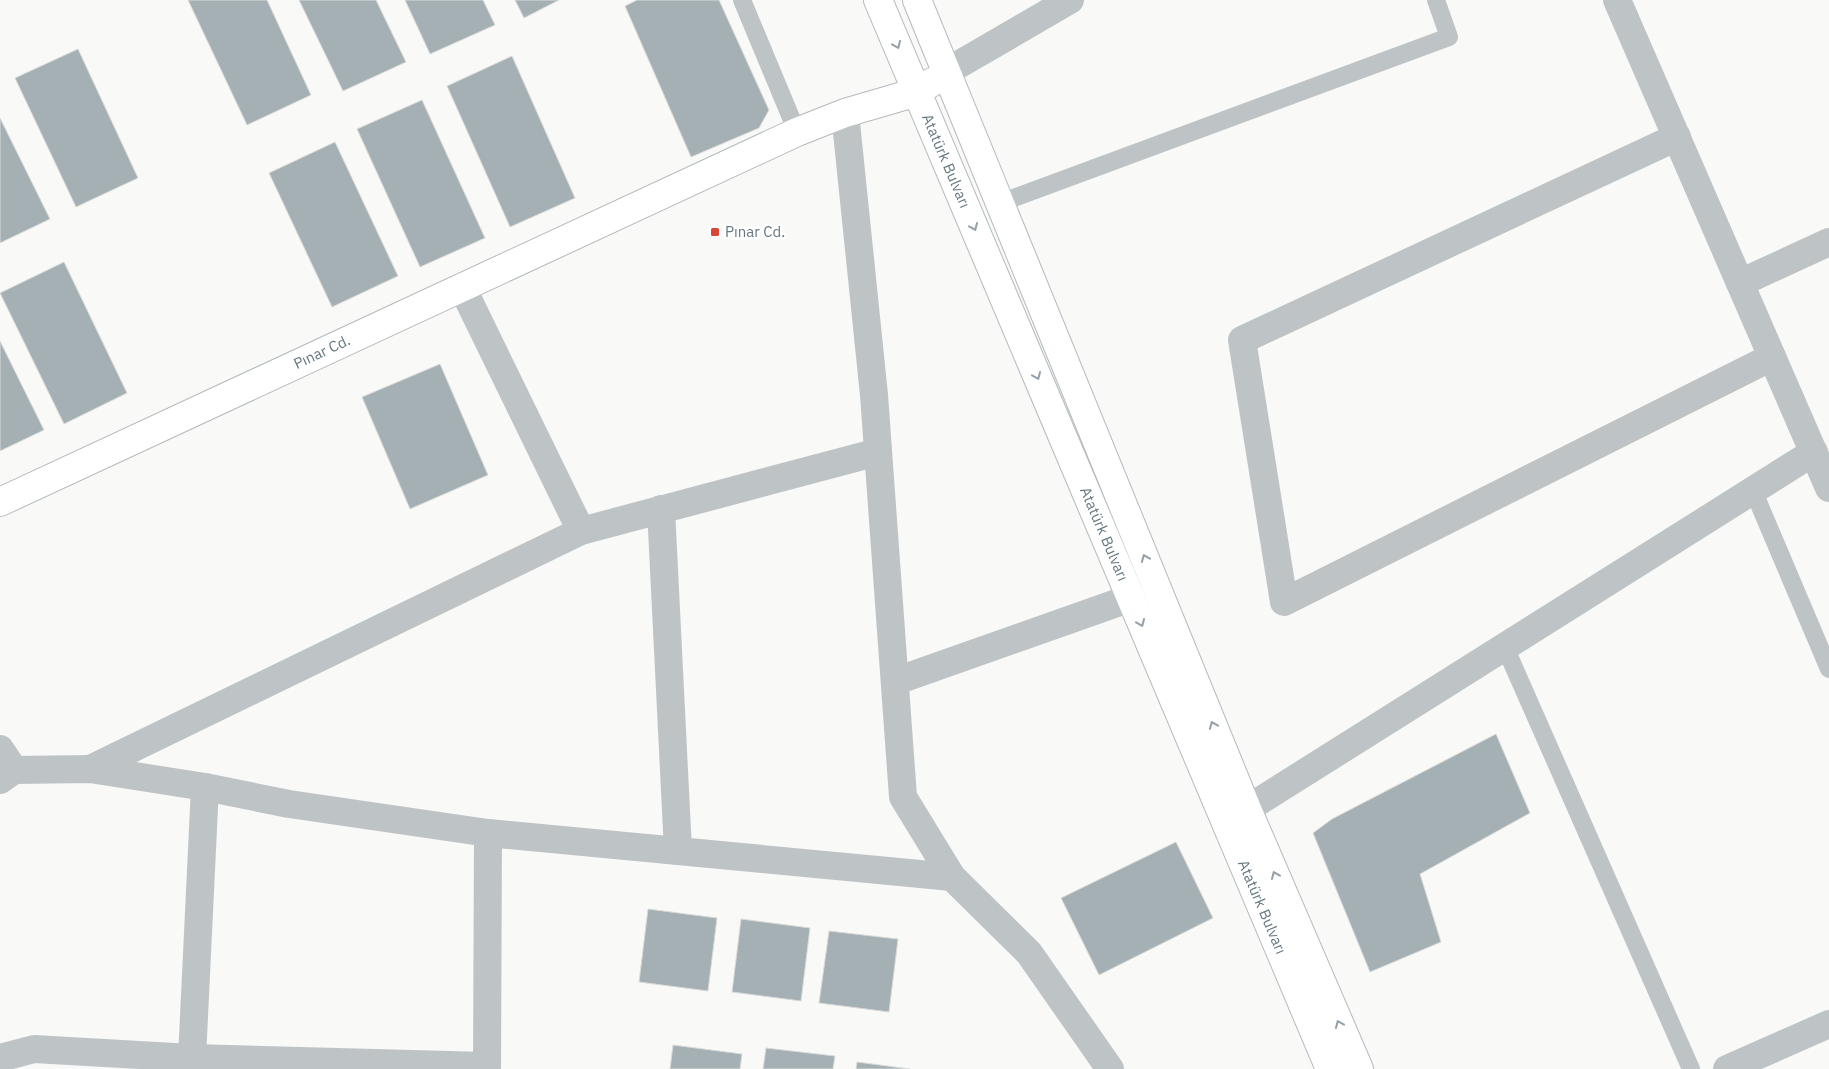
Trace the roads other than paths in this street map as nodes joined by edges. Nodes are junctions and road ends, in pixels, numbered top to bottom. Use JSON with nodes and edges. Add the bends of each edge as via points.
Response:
{"nodes":[{"id":1,"x":742,"y":0,"type":"edge"},
{"id":2,"x":878,"y":0,"type":"edge"},
{"id":3,"x":918,"y":0,"type":"edge"},
{"id":4,"x":1070,"y":0,"type":"edge"},
{"id":5,"x":1436,"y":0,"type":"edge"},
{"id":6,"x":1627,"y":4,"type":"edge"},
{"id":7,"x":946,"y":72,"type":"junction"},
{"id":8,"x":917,"y":92,"type":"junction"},
{"id":9,"x":844,"y":113,"type":"junction"},
{"id":10,"x":797,"y":132,"type":"junction"},
{"id":11,"x":1677,"y":138,"type":"junction"},
{"id":12,"x":1000,"y":203,"type":"junction"},
{"id":13,"x":1829,"y":242,"type":"edge"},
{"id":14,"x":1740,"y":283,"type":"junction"},
{"id":15,"x":462,"y":287,"type":"junction"},
{"id":16,"x":1772,"y":357,"type":"junction"},
{"id":17,"x":878,"y":452,"type":"junction"},
{"id":18,"x":1814,"y":452,"type":"junction"},
{"id":19,"x":1829,"y":488,"type":"edge"},
{"id":20,"x":1753,"y":490,"type":"junction"},
{"id":21,"x":0,"y":502,"type":"edge"},
{"id":22,"x":661,"y":509,"type":"junction"},
{"id":23,"x":581,"y":531,"type":"junction"},
{"id":24,"x":1131,"y":598,"type":"junction"},
{"id":25,"x":1505,"y":647,"type":"junction"},
{"id":26,"x":1829,"y":669,"type":"edge"},
{"id":27,"x":896,"y":681,"type":"junction"},
{"id":28,"x":4,"y":766,"type":"edge"},
{"id":29,"x":90,"y":769,"type":"junction"},
{"id":30,"x":205,"y":787,"type":"junction"},
{"id":31,"x":1247,"y":809,"type":"junction"},
{"id":32,"x":488,"y":833,"type":"junction"},
{"id":33,"x":678,"y":851,"type":"junction"},
{"id":34,"x":952,"y":877,"type":"junction"},
{"id":35,"x":1829,"y":1024,"type":"edge"},
{"id":36,"x":0,"y":1058,"type":"edge"},
{"id":37,"x":192,"y":1058,"type":"junction"},
{"id":38,"x":146,"y":1062,"type":"edge"},
{"id":39,"x":372,"y":1066,"type":"edge"},
{"id":40,"x":487,"y":1068,"type":"edge"},
{"id":41,"x":1110,"y":1069,"type":"edge"},
{"id":42,"x":1330,"y":1069,"type":"edge"},
{"id":43,"x":1359,"y":1069,"type":"edge"},
{"id":44,"x":1691,"y":1069,"type":"edge"},
{"id":45,"x":1727,"y":1069,"type":"edge"}],
"edges":[{"from":1,"to":10,"type":"lane"},
{"from":2,"to":8,"type":"main road","name":"Atatürk Bulvarı","one_way":true},
{"from":3,"to":7,"type":"main road","name":"Atatürk Bulvarı"},
{"from":4,"to":7,"type":"street"},
{"from":5,"to":12,"type":"lane","via":[[1448,37]]},
{"from":6,"to":11,"type":"street"},
{"from":7,"to":8,"type":"main road","name":"Pınar Cd."},
{"from":7,"to":12,"type":"main road","name":"Atatürk Bulvarı"},
{"from":8,"to":9,"type":"main road","name":"Pınar Cd."},
{"from":8,"to":24,"type":"main road","name":"Atatürk Bulvarı","one_way":true},
{"from":9,"to":10,"type":"main road","name":"Pınar Cd."},
{"from":9,"to":17,"type":"street"},
{"from":10,"to":15,"type":"main road","name":"Pınar Cd."},
{"from":11,"to":14,"type":"street"},
{"from":11,"to":16,"type":"street","via":[[1242,340],[1284,602]]},
{"from":31,"to":12,"type":"main road","name":"Atatürk Bulvarı","one_way":true},
{"from":13,"to":14,"type":"street"},
{"from":14,"to":16,"type":"street"},
{"from":15,"to":21,"type":"main road","name":"Pınar Cd."},
{"from":15,"to":23,"type":"street"},
{"from":16,"to":18,"type":"street"},
{"from":17,"to":22,"type":"street"},
{"from":17,"to":27,"type":"street"},
{"from":18,"to":19,"type":"street"},
{"from":18,"to":20,"type":"street"},
{"from":20,"to":25,"type":"street"},
{"from":20,"to":26,"type":"lane"},
{"from":22,"to":23,"type":"street"},
{"from":22,"to":33,"type":"street"},
{"from":23,"to":29,"type":"street"},
{"from":24,"to":27,"type":"street"},
{"from":24,"to":42,"type":"main road","name":"Atatürk Bulvarı","one_way":true},
{"from":25,"to":31,"type":"street"},
{"from":25,"to":44,"type":"lane"},
{"from":27,"to":34,"type":"street","via":[[903,797]]},
{"from":28,"to":29,"type":"street"},
{"from":29,"to":30,"type":"street"},
{"from":30,"to":32,"type":"street","via":[[289,804]]},
{"from":30,"to":37,"type":"street"},
{"from":43,"to":31,"type":"main road","name":"Atatürk Bulvarı","one_way":true},
{"from":32,"to":33,"type":"street"},
{"from":32,"to":40,"type":"street"},
{"from":33,"to":34,"type":"street"},
{"from":34,"to":41,"type":"street","via":[[1029,953]]},
{"from":35,"to":45,"type":"street"},
{"from":36,"to":38,"type":"street","via":[[34,1049]]},
{"from":37,"to":38,"type":"street"},
{"from":37,"to":39,"type":"street"},
{"from":39,"to":40,"type":"street"}]}
